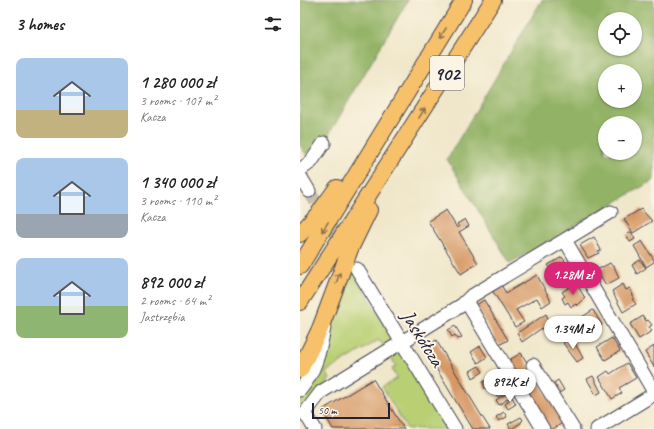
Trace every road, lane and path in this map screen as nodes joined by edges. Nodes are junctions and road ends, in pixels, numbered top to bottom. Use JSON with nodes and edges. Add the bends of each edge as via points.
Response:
{"nodes":[{"id":1,"x":464,"y":0,"type":"edge"},
{"id":2,"x":493,"y":0,"type":"edge"},
{"id":3,"x":380,"y":133,"type":"junction"},
{"id":4,"x":324,"y":143,"type":"dead end"},
{"id":5,"x":401,"y":146,"type":"junction"},
{"id":6,"x":300,"y":170,"type":"edge"},
{"id":7,"x":300,"y":176,"type":"edge"},
{"id":8,"x":309,"y":191,"type":"tunnel mouth"},
{"id":9,"x":611,"y":212,"type":"dead end"},
{"id":10,"x":300,"y":234,"type":"edge"},
{"id":11,"x":565,"y":240,"type":"junction"},
{"id":12,"x":300,"y":266,"type":"edge"},
{"id":13,"x":357,"y":269,"type":"dead end"},
{"id":14,"x":466,"y":301,"type":"junction"},
{"id":15,"x":300,"y":302,"type":"edge"},
{"id":16,"x":326,"y":315,"type":"junction"},
{"id":17,"x":402,"y":343,"type":"junction"},
{"id":18,"x":533,"y":365,"type":"dead end"},
{"id":19,"x":300,"y":370,"type":"edge"},
{"id":20,"x":300,"y":390,"type":"edge"},
{"id":21,"x":654,"y":393,"type":"edge"},
{"id":22,"x":302,"y":417,"type":"edge"},
{"id":23,"x":314,"y":429,"type":"edge"},
{"id":24,"x":455,"y":429,"type":"edge"},
{"id":25,"x":543,"y":429,"type":"edge"},
{"id":26,"x":573,"y":429,"type":"edge"},
{"id":27,"x":597,"y":429,"type":"edge"}],
"edges":[{"from":1,"to":3,"type":"main road","number":"902","one_way":true},
{"from":5,"to":2,"type":"main road","number":"902","one_way":true},
{"from":3,"to":10,"type":"main road"},
{"from":3,"to":12,"type":"main road","number":"902","one_way":true},
{"from":4,"to":6,"type":"street","via":[[311,162]]},
{"from":5,"to":15,"type":"main road","number":"902"},
{"from":16,"to":5,"type":"main road","one_way":true,"via":[[350,249]]},
{"from":7,"to":8,"type":"street"},
{"from":9,"to":11,"type":"street"},
{"from":11,"to":14,"type":"street"},
{"from":11,"to":21,"type":"street"},
{"from":13,"to":17,"type":"street","name":"Jaskółcza"},
{"from":14,"to":17,"type":"street"},
{"from":14,"to":25,"type":"street"},
{"from":16,"to":19,"type":"main road"},
{"from":16,"to":20,"type":"street","via":[[319,358]]},
{"from":17,"to":22,"type":"street","via":[[321,392]]},
{"from":17,"to":24,"type":"street","name":"Jaskółcza"},
{"from":18,"to":26,"type":"street"},
{"from":21,"to":27,"type":"street"},
{"from":22,"to":23,"type":"street"}]}
